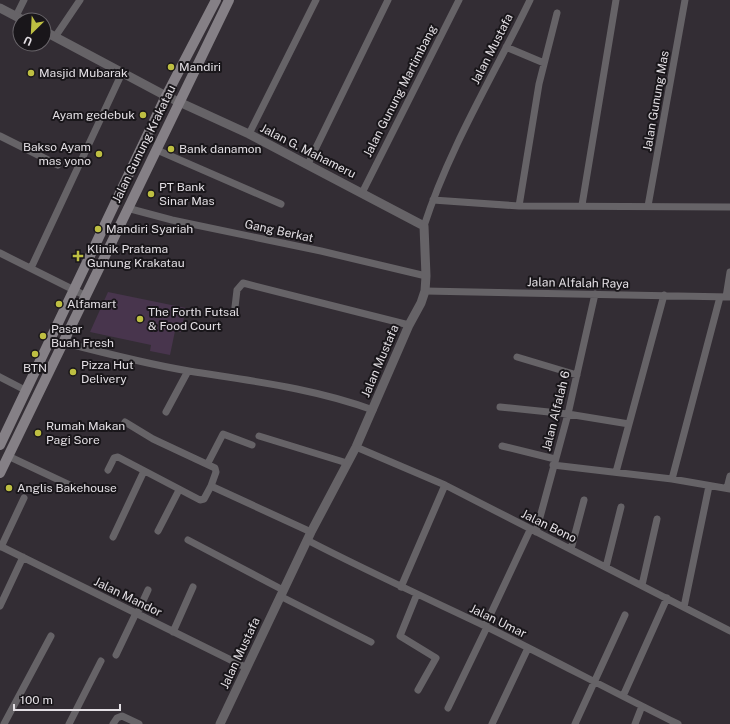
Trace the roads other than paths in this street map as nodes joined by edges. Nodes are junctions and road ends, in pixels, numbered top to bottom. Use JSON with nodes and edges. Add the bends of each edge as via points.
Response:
{"nodes":[{"id":1,"x":24,"y":0,"type":"edge"},
{"id":2,"x":80,"y":0,"type":"edge"},
{"id":3,"x":216,"y":0,"type":"edge"},
{"id":4,"x":229,"y":0,"type":"edge"},
{"id":5,"x":316,"y":0,"type":"edge"},
{"id":6,"x":388,"y":0,"type":"edge"},
{"id":7,"x":459,"y":0,"type":"edge"},
{"id":8,"x":530,"y":0,"type":"edge"},
{"id":9,"x":616,"y":0,"type":"edge"},
{"id":10,"x":685,"y":0,"type":"edge"},
{"id":11,"x":0,"y":8,"type":"edge"},
{"id":12,"x":21,"y":12,"type":"edge"},
{"id":13,"x":557,"y":13,"type":"dead end"},
{"id":14,"x":12,"y":14,"type":"edge"},
{"id":15,"x":52,"y":35,"type":"edge"},
{"id":16,"x":55,"y":37,"type":"junction"},
{"id":17,"x":506,"y":47,"type":"junction"},
{"id":18,"x":544,"y":63,"type":"junction"},
{"id":19,"x":122,"y":73,"type":"junction"},
{"id":20,"x":166,"y":96,"type":"junction"},
{"id":21,"x":180,"y":102,"type":"junction"},
{"id":22,"x":249,"y":134,"type":"junction"},
{"id":23,"x":0,"y":136,"type":"edge"},
{"id":24,"x":157,"y":150,"type":"junction"},
{"id":25,"x":308,"y":164,"type":"junction"},
{"id":26,"x":58,"y":165,"type":"dead end"},
{"id":27,"x":362,"y":193,"type":"junction"},
{"id":28,"x":433,"y":200,"type":"junction"},
{"id":29,"x":281,"y":204,"type":"dead end"},
{"id":30,"x":582,"y":205,"type":"junction"},
{"id":31,"x":519,"y":206,"type":"junction"},
{"id":32,"x":648,"y":206,"type":"junction"},
{"id":33,"x":730,"y":207,"type":"edge"},
{"id":34,"x":127,"y":208,"type":"junction"},
{"id":35,"x":424,"y":226,"type":"junction"},
{"id":36,"x":0,"y":253,"type":"edge"},
{"id":37,"x":32,"y":268,"type":"junction"},
{"id":38,"x":730,"y":272,"type":"edge"},
{"id":39,"x":426,"y":276,"type":"junction"},
{"id":40,"x":74,"y":291,"type":"junction"},
{"id":41,"x":425,"y":291,"type":"junction"},
{"id":42,"x":595,"y":294,"type":"junction"},
{"id":43,"x":664,"y":295,"type":"junction"},
{"id":44,"x":86,"y":296,"type":"junction"},
{"id":45,"x":725,"y":297,"type":"edge"},
{"id":46,"x":235,"y":307,"type":"dead end"},
{"id":47,"x":409,"y":325,"type":"junction"},
{"id":48,"x":62,"y":342,"type":"junction"},
{"id":49,"x":517,"y":357,"type":"dead end"},
{"id":50,"x":188,"y":371,"type":"junction"},
{"id":51,"x":577,"y":375,"type":"junction"},
{"id":52,"x":0,"y":377,"type":"edge"},
{"id":53,"x":25,"y":390,"type":"junction"},
{"id":54,"x":500,"y":407,"type":"dead end"},
{"id":55,"x":373,"y":410,"type":"junction"},
{"id":56,"x":166,"y":412,"type":"dead end"},
{"id":57,"x":568,"y":414,"type":"junction"},
{"id":58,"x":126,"y":422,"type":"dead end"},
{"id":59,"x":629,"y":424,"type":"junction"},
{"id":60,"x":259,"y":436,"type":"dead end"},
{"id":61,"x":0,"y":445,"type":"edge"},
{"id":62,"x":252,"y":445,"type":"dead end"},
{"id":63,"x":502,"y":446,"type":"dead end"},
{"id":64,"x":356,"y":447,"type":"junction"},
{"id":65,"x":8,"y":456,"type":"junction"},
{"id":66,"x":554,"y":462,"type":"junction"},
{"id":67,"x":208,"y":463,"type":"junction"},
{"id":68,"x":347,"y":463,"type":"junction"},
{"id":69,"x":108,"y":470,"type":"dead end"},
{"id":70,"x":144,"y":471,"type":"junction"},
{"id":71,"x":616,"y":472,"type":"junction"},
{"id":72,"x":0,"y":473,"type":"edge"},
{"id":73,"x":730,"y":476,"type":"edge"},
{"id":74,"x":672,"y":479,"type":"junction"},
{"id":75,"x":445,"y":485,"type":"junction"},
{"id":76,"x":211,"y":486,"type":"junction"},
{"id":77,"x":709,"y":486,"type":"junction"},
{"id":78,"x":76,"y":488,"type":"dead end"},
{"id":79,"x":728,"y":488,"type":"edge"},
{"id":80,"x":179,"y":490,"type":"junction"},
{"id":81,"x":24,"y":498,"type":"dead end"},
{"id":82,"x":584,"y":500,"type":"dead end"},
{"id":83,"x":621,"y":507,"type":"dead end"},
{"id":84,"x":657,"y":519,"type":"dead end"},
{"id":85,"x":158,"y":531,"type":"dead end"},
{"id":86,"x":533,"y":531,"type":"junction"},
{"id":87,"x":311,"y":532,"type":"junction"},
{"id":88,"x":113,"y":537,"type":"dead end"},
{"id":89,"x":188,"y":540,"type":"dead end"},
{"id":90,"x":307,"y":540,"type":"junction"},
{"id":91,"x":0,"y":546,"type":"edge"},
{"id":92,"x":571,"y":549,"type":"junction"},
{"id":93,"x":23,"y":557,"type":"junction"},
{"id":94,"x":606,"y":567,"type":"junction"},
{"id":95,"x":642,"y":585,"type":"junction"},
{"id":96,"x":194,"y":587,"type":"dead end"},
{"id":97,"x":401,"y":587,"type":"junction"},
{"id":98,"x":148,"y":590,"type":"dead end"},
{"id":99,"x":282,"y":593,"type":"junction"},
{"id":100,"x":417,"y":594,"type":"junction"},
{"id":101,"x":667,"y":598,"type":"junction"},
{"id":102,"x":0,"y":606,"type":"edge"},
{"id":103,"x":684,"y":607,"type":"junction"},
{"id":104,"x":137,"y":614,"type":"junction"},
{"id":105,"x":625,"y":615,"type":"dead end"},
{"id":106,"x":486,"y":627,"type":"junction"},
{"id":107,"x":730,"y":631,"type":"edge"},
{"id":108,"x":173,"y":632,"type":"junction"},
{"id":109,"x":51,"y":636,"type":"dead end"},
{"id":110,"x":371,"y":642,"type":"dead end"},
{"id":111,"x":528,"y":648,"type":"junction"},
{"id":112,"x":116,"y":655,"type":"dead end"},
{"id":113,"x":101,"y":661,"type":"dead end"},
{"id":114,"x":246,"y":668,"type":"junction"},
{"id":115,"x":595,"y":681,"type":"junction"},
{"id":116,"x":418,"y":690,"type":"dead end"},
{"id":117,"x":623,"y":696,"type":"junction"},
{"id":118,"x":642,"y":706,"type":"junction"},
{"id":119,"x":448,"y":708,"type":"dead end"},
{"id":120,"x":4,"y":724,"type":"edge"},
{"id":121,"x":69,"y":724,"type":"edge"},
{"id":122,"x":113,"y":724,"type":"edge"},
{"id":123,"x":139,"y":724,"type":"edge"},
{"id":124,"x":220,"y":724,"type":"edge"},
{"id":125,"x":492,"y":724,"type":"edge"},
{"id":126,"x":576,"y":724,"type":"edge"},
{"id":127,"x":634,"y":724,"type":"edge"},
{"id":128,"x":678,"y":724,"type":"edge"}],
"edges":[{"from":1,"to":12,"type":"street"},
{"from":2,"to":16,"type":"street"},
{"from":3,"to":20,"type":"main road","name":"Jalan Gunung Krakatau"},
{"from":4,"to":21,"type":"main road","name":"Jalan Gunung Krakatau"},
{"from":5,"to":22,"type":"street"},
{"from":6,"to":25,"type":"street"},
{"from":7,"to":27,"type":"street","name":"Jalan Gunung Martimbang"},
{"from":8,"to":17,"type":"street","name":"Jalan Mustafa"},
{"from":9,"to":30,"type":"street"},
{"from":10,"to":32,"type":"street","name":"Jalan Gunung Mas"},
{"from":11,"to":14,"type":"street"},
{"from":13,"to":18,"type":"street"},
{"from":15,"to":16,"type":"street","name":"Jalan G. Mahameru"},
{"from":16,"to":19,"type":"street","name":"Jalan G. Mahameru"},
{"from":17,"to":18,"type":"street"},
{"from":17,"to":28,"type":"street","name":"Jalan Mustafa","via":[[468,121]]},
{"from":18,"to":31,"type":"street"},
{"from":19,"to":20,"type":"street","name":"Jalan G. Mahameru"},
{"from":19,"to":37,"type":"street"},
{"from":20,"to":21,"type":"street","name":"Jalan G. Mahameru"},
{"from":20,"to":40,"type":"main road","name":"Jalan Gunung Krakatau"},
{"from":21,"to":22,"type":"street","name":"Jalan G. Mahameru"},
{"from":21,"to":24,"type":"main road","name":"Jalan Gunung Krakatau"},
{"from":22,"to":25,"type":"street","name":"Jalan G. Mahameru"},
{"from":23,"to":26,"type":"street"},
{"from":24,"to":29,"type":"street"},
{"from":24,"to":34,"type":"main road","name":"Jalan Gunung Krakatau"},
{"from":25,"to":27,"type":"street","name":"Jalan G. Mahameru"},
{"from":27,"to":35,"type":"street","name":"Jalan G. Mahameru"},
{"from":28,"to":31,"type":"street"},
{"from":28,"to":35,"type":"street","name":"Jalan Mustafa"},
{"from":30,"to":31,"type":"street"},
{"from":30,"to":32,"type":"street"},
{"from":32,"to":33,"type":"street"},
{"from":34,"to":39,"type":"street","name":"Gang Berkat"},
{"from":34,"to":44,"type":"main road","name":"Jalan Gunung Krakatau"},
{"from":35,"to":39,"type":"street","name":"Jalan Mustafa"},
{"from":36,"to":37,"type":"street"},
{"from":37,"to":40,"type":"street"},
{"from":38,"to":45,"type":"street"},
{"from":39,"to":41,"type":"street","name":"Jalan Mustafa"},
{"from":40,"to":44,"type":"street"},
{"from":40,"to":53,"type":"main road","name":"Jalan Gunung Krakatau"},
{"from":41,"to":42,"type":"street","name":"Jalan Alfalah Raya"},
{"from":41,"to":47,"type":"street","name":"Jalan Mustafa"},
{"from":42,"to":43,"type":"street","name":"Jalan Alfalah Raya"},
{"from":42,"to":51,"type":"street","name":"Jalan Alfalah 6"},
{"from":43,"to":45,"type":"street","name":"Jalan Alfalah Raya"},
{"from":43,"to":59,"type":"street"},
{"from":44,"to":48,"type":"main road","name":"Jalan Gunung Krakatau"},
{"from":45,"to":74,"type":"street"},
{"from":46,"to":47,"type":"street","via":[[237,290],[244,283]]},
{"from":47,"to":55,"type":"street","name":"Jalan Mustafa"},
{"from":48,"to":50,"type":"street"},
{"from":48,"to":65,"type":"main road","name":"Jalan Gunung Krakatau"},
{"from":49,"to":51,"type":"street"},
{"from":50,"to":55,"type":"street","via":[[303,389]]},
{"from":50,"to":56,"type":"street"},
{"from":51,"to":57,"type":"street","name":"Jalan Alfalah 6"},
{"from":52,"to":53,"type":"street"},
{"from":53,"to":61,"type":"main road","name":"Jalan Gunung Krakatau"},
{"from":54,"to":57,"type":"street"},
{"from":55,"to":64,"type":"street","name":"Jalan Mustafa"},
{"from":57,"to":59,"type":"street"},
{"from":57,"to":66,"type":"street","name":"Jalan Alfalah 6"},
{"from":58,"to":67,"type":"street","via":[[153,439]]},
{"from":59,"to":71,"type":"street"},
{"from":60,"to":68,"type":"street"},
{"from":62,"to":67,"type":"street","via":[[222,434]]},
{"from":63,"to":66,"type":"street"},
{"from":64,"to":68,"type":"street","name":"Jalan Mustafa"},
{"from":64,"to":75,"type":"street","name":"Jalan Bono"},
{"from":65,"to":72,"type":"main road","name":"Jalan Gunung Krakatau"},
{"from":65,"to":78,"type":"street"},
{"from":66,"to":71,"type":"street"},
{"from":66,"to":86,"type":"street","name":"Jalan Alfalah 6"},
{"from":67,"to":76,"type":"street","via":[[217,470]]},
{"from":68,"to":87,"type":"street","name":"Jalan Mustafa"},
{"from":69,"to":70,"type":"street","via":[[116,457]]},
{"from":70,"to":80,"type":"street"},
{"from":70,"to":88,"type":"street"},
{"from":71,"to":74,"type":"street"},
{"from":73,"to":79,"type":"street"},
{"from":74,"to":77,"type":"street"},
{"from":75,"to":86,"type":"street","name":"Jalan Bono"},
{"from":75,"to":97,"type":"street"},
{"from":76,"to":80,"type":"street","via":[[202,500]]},
{"from":76,"to":87,"type":"street"},
{"from":77,"to":79,"type":"street"},
{"from":77,"to":103,"type":"street"},
{"from":80,"to":85,"type":"street"},
{"from":81,"to":91,"type":"street"},
{"from":82,"to":92,"type":"street"},
{"from":83,"to":94,"type":"street"},
{"from":84,"to":95,"type":"street"},
{"from":86,"to":92,"type":"street","name":"Jalan Bono"},
{"from":86,"to":106,"type":"street","name":"Jalan Alfalah 6"},
{"from":87,"to":90,"type":"street","name":"Jalan Mustafa"},
{"from":89,"to":99,"type":"street"},
{"from":90,"to":97,"type":"street","name":"Jalan Umar"},
{"from":90,"to":99,"type":"street","name":"Jalan Mustafa"},
{"from":91,"to":93,"type":"street","name":"Jalan Mandor"},
{"from":92,"to":94,"type":"street","name":"Jalan Bono"},
{"from":93,"to":102,"type":"street"},
{"from":93,"to":104,"type":"street","name":"Jalan Mandor"},
{"from":94,"to":95,"type":"street","name":"Jalan Bono"},
{"from":95,"to":101,"type":"street","name":"Jalan Bono"},
{"from":96,"to":108,"type":"street"},
{"from":97,"to":100,"type":"street","name":"Jalan Umar"},
{"from":98,"to":104,"type":"street"},
{"from":99,"to":110,"type":"street"},
{"from":99,"to":114,"type":"street","name":"Jalan Mustafa"},
{"from":100,"to":106,"type":"street","name":"Jalan Umar"},
{"from":100,"to":116,"type":"street","via":[[400,636],[436,658]]},
{"from":101,"to":103,"type":"street","name":"Jalan Bono"},
{"from":101,"to":117,"type":"street"},
{"from":103,"to":107,"type":"street","name":"Jalan Bono"},
{"from":104,"to":108,"type":"street","name":"Jalan Mandor"},
{"from":104,"to":112,"type":"street"},
{"from":105,"to":115,"type":"street"},
{"from":106,"to":111,"type":"street","name":"Jalan Umar"},
{"from":106,"to":119,"type":"street","name":"Jalan Alfalah 6"},
{"from":108,"to":114,"type":"street","name":"Jalan Mandor"},
{"from":109,"to":120,"type":"street"},
{"from":111,"to":115,"type":"street","name":"Jalan Umar"},
{"from":111,"to":125,"type":"street"},
{"from":113,"to":121,"type":"street"},
{"from":114,"to":124,"type":"street","name":"Jalan Mustafa"},
{"from":115,"to":117,"type":"street","name":"Jalan Umar"},
{"from":115,"to":126,"type":"street"},
{"from":117,"to":118,"type":"street","name":"Jalan Umar"},
{"from":118,"to":127,"type":"street"},
{"from":118,"to":128,"type":"street","name":"Jalan Umar"},
{"from":122,"to":123,"type":"street","via":[[122,716]]}]}
